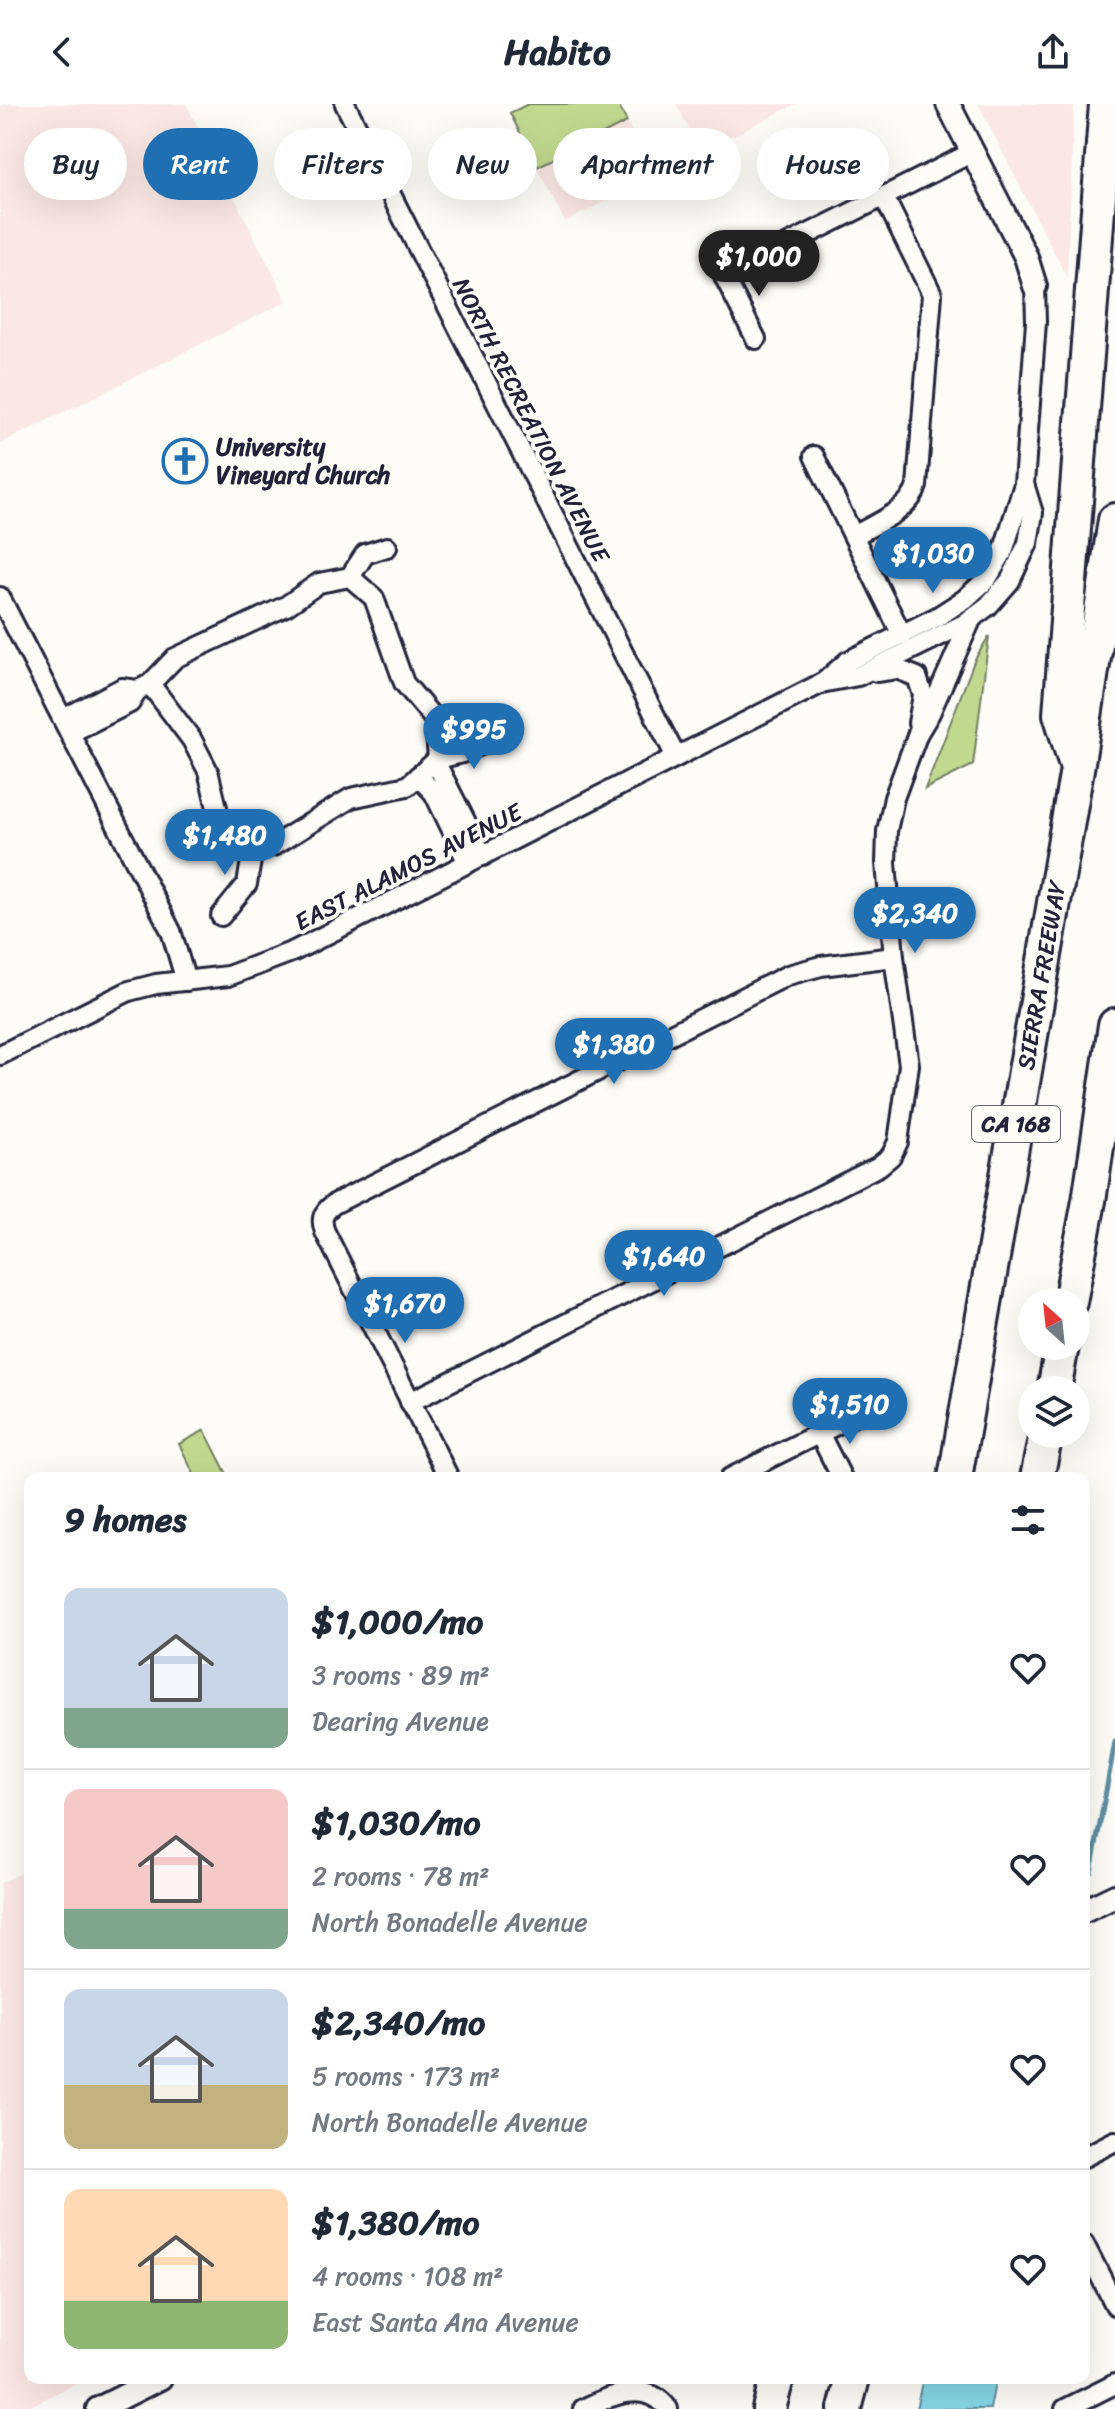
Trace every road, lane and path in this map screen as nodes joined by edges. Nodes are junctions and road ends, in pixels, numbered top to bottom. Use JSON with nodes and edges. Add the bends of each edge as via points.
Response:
{"nodes":[{"id":1,"x":345,"y":104,"type":"edge"},
{"id":2,"x":948,"y":104,"type":"edge"},
{"id":3,"x":1106,"y":104,"type":"edge"},
{"id":4,"x":973,"y":152,"type":"junction"},
{"id":5,"x":889,"y":194,"type":"edge"},
{"id":6,"x":878,"y":200,"type":"edge"},
{"id":7,"x":885,"y":200,"type":"edge"},
{"id":8,"x":1035,"y":286,"type":"joint"},
{"id":9,"x":756,"y":339,"type":"dead end"},
{"id":10,"x":814,"y":456,"type":"dead end"},
{"id":11,"x":1024,"y":484,"type":"junction"},
{"id":12,"x":1115,"y":520,"type":"edge"},
{"id":13,"x":854,"y":536,"type":"junction"},
{"id":14,"x":387,"y":547,"type":"dead end"},
{"id":15,"x":350,"y":577,"type":"junction"},
{"id":16,"x":0,"y":597,"type":"edge"},
{"id":17,"x":971,"y":620,"type":"junction"},
{"id":18,"x":902,"y":635,"type":"junction"},
{"id":19,"x":858,"y":676,"type":"junction"},
{"id":20,"x":824,"y":682,"type":"junction"},
{"id":21,"x":144,"y":687,"type":"junction"},
{"id":22,"x":66,"y":726,"type":"junction"},
{"id":23,"x":918,"y":733,"type":"junction"},
{"id":24,"x":495,"y":739,"type":"dead end"},
{"id":25,"x":676,"y":757,"type":"junction"},
{"id":26,"x":436,"y":760,"type":"junction"},
{"id":27,"x":1077,"y":769,"type":"junction"},
{"id":28,"x":418,"y":776,"type":"junction"},
{"id":29,"x":253,"y":849,"type":"junction"},
{"id":30,"x":475,"y":860,"type":"junction"},
{"id":31,"x":221,"y":916,"type":"dead end"},
{"id":32,"x":894,"y":957,"type":"junction"},
{"id":33,"x":186,"y":981,"type":"junction"},
{"id":34,"x":1115,"y":1025,"type":"edge"},
{"id":35,"x":0,"y":1055,"type":"edge"},
{"id":36,"x":1073,"y":1288,"type":"edge"},
{"id":37,"x":410,"y":1402,"type":"junction"},
{"id":38,"x":878,"y":1404,"type":"dead end"},
{"id":39,"x":819,"y":1433,"type":"junction"},
{"id":40,"x":1043,"y":1448,"type":"edge"},
{"id":41,"x":446,"y":1472,"type":"edge"},
{"id":42,"x":742,"y":1472,"type":"edge"},
{"id":43,"x":839,"y":1472,"type":"edge"},
{"id":44,"x":956,"y":1472,"type":"edge"},
{"id":45,"x":1038,"y":1472,"type":"edge"},
{"id":46,"x":1115,"y":1896,"type":"edge"},
{"id":47,"x":1090,"y":1908,"type":"edge"},
{"id":48,"x":1115,"y":2141,"type":"edge"},
{"id":49,"x":1090,"y":2154,"type":"edge"},
{"id":50,"x":1090,"y":2256,"type":"edge"},
{"id":51,"x":1115,"y":2305,"type":"edge"},
{"id":52,"x":148,"y":2384,"type":"edge"},
{"id":53,"x":775,"y":2384,"type":"edge"},
{"id":54,"x":851,"y":2384,"type":"edge"},
{"id":55,"x":1115,"y":2384,"type":"edge"},
{"id":56,"x":664,"y":2404,"type":"edge"},
{"id":57,"x":98,"y":2409,"type":"edge"},
{"id":58,"x":583,"y":2409,"type":"edge"},
{"id":59,"x":769,"y":2409,"type":"edge"},
{"id":60,"x":845,"y":2409,"type":"edge"},
{"id":61,"x":1065,"y":2409,"type":"edge"}],
"edges":[{"from":1,"to":25,"type":"street","name":"NORTH RECREATION AVENUE"},
{"from":2,"to":4,"type":"street"},
{"from":3,"to":27,"type":"highway","via":[[1060,714]]},
{"from":4,"to":5,"type":"street"},
{"from":4,"to":8,"type":"street","via":[[1026,257]]},
{"from":6,"to":9,"type":"street","via":[[724,276]]},
{"from":7,"to":13,"type":"street","via":[[932,294],[917,486],[902,507]]},
{"from":8,"to":11,"type":"street"},
{"from":10,"to":13,"type":"street"},
{"from":11,"to":17,"type":"street","via":[[1033,513],[1023,557],[1002,591]]},
{"from":11,"to":18,"type":"street","via":[[1003,552],[987,579],[958,604]]},
{"from":12,"to":27,"type":"highway","name":"SIERRA FREEWAY","number":"CA 168"},
{"from":13,"to":18,"type":"street"},
{"from":14,"to":15,"type":"street","via":[[365,554]]},
{"from":15,"to":21,"type":"street","via":[[319,583],[286,606],[175,658]]},
{"from":15,"to":26,"type":"street","via":[[374,598],[404,683],[435,720]]},
{"from":16,"to":22,"type":"street"},
{"from":17,"to":19,"type":"street"},
{"from":17,"to":23,"type":"street"},
{"from":18,"to":20,"type":"street","via":[[848,661]]},
{"from":19,"to":20,"type":"street"},
{"from":19,"to":23,"type":"street","via":[[892,669],[917,677],[923,695]]},
{"from":20,"to":25,"type":"street","name":"EAST ALAMOS AVENUE"},
{"from":21,"to":22,"type":"street","via":[[122,688]]},
{"from":21,"to":29,"type":"street","via":[[197,750],[208,771],[222,828],[235,851]]},
{"from":22,"to":33,"type":"street","via":[[171,931]]},
{"from":23,"to":32,"type":"street","via":[[887,831]]},
{"from":24,"to":26,"type":"street"},
{"from":25,"to":30,"type":"street","name":"EAST ALAMOS AVENUE"},
{"from":26,"to":28,"type":"street"},
{"from":26,"to":30,"type":"street"},
{"from":27,"to":44,"type":"highway","name":"SIERRA FREEWAY","number":"CA 168"},
{"from":28,"to":29,"type":"street","via":[[407,786],[351,798],[273,846]]},
{"from":28,"to":30,"type":"street"},
{"from":29,"to":31,"type":"street","via":[[247,884]]},
{"from":30,"to":33,"type":"street","name":"EAST ALAMOS AVENUE","via":[[278,958],[228,976]]},
{"from":32,"to":37,"type":"street","via":[[909,1056],[899,1137],[891,1156]]},
{"from":32,"to":37,"type":"street","via":[[810,968],[777,980],[334,1204],[322,1218],[325,1232]]},
{"from":33,"to":35,"type":"street","name":"EAST ALAMOS AVENUE","via":[[120,994]]},
{"from":34,"to":36,"type":"highway"},
{"from":37,"to":41,"type":"street"},
{"from":38,"to":39,"type":"street"},
{"from":39,"to":42,"type":"street"},
{"from":39,"to":43,"type":"street"},
{"from":40,"to":45,"type":"highway"},
{"from":46,"to":47,"type":"street"},
{"from":48,"to":49,"type":"street"},
{"from":50,"to":51,"type":"street"},
{"from":52,"to":57,"type":"street"},
{"from":53,"to":59,"type":"highway"},
{"from":54,"to":60,"type":"highway"},
{"from":55,"to":61,"type":"street"},
{"from":56,"to":58,"type":"street","via":[[639,2392]]}]}
